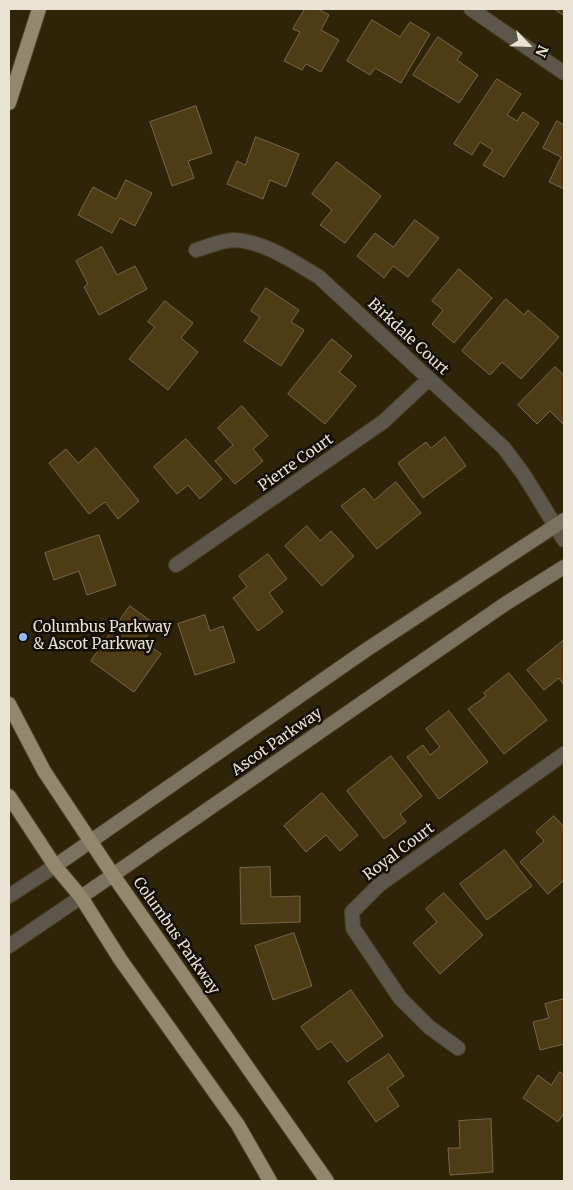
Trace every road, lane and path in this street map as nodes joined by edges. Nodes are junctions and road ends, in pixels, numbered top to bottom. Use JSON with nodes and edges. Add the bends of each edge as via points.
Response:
{"nodes":[{"id":1,"x":39,"y":9,"type":"edge"},
{"id":2,"x":471,"y":9,"type":"edge"},
{"id":3,"x":564,"y":72,"type":"edge"},
{"id":4,"x":9,"y":104,"type":"edge"},
{"id":5,"x":196,"y":250,"type":"dead end"},
{"id":6,"x":429,"y":379,"type":"junction"},
{"id":7,"x":560,"y":523,"type":"edge"},
{"id":8,"x":564,"y":540,"type":"edge"},
{"id":9,"x":176,"y":566,"type":"dead end"},
{"id":10,"x":564,"y":567,"type":"edge"},
{"id":11,"x":9,"y":704,"type":"edge"},
{"id":12,"x":564,"y":754,"type":"edge"},
{"id":13,"x":9,"y":796,"type":"edge"},
{"id":14,"x":92,"y":840,"type":"junction"},
{"id":15,"x":55,"y":866,"type":"junction"},
{"id":16,"x":113,"y":876,"type":"junction"},
{"id":17,"x":9,"y":896,"type":"edge"},
{"id":18,"x":81,"y":896,"type":"junction"},
{"id":19,"x":9,"y":946,"type":"edge"},
{"id":20,"x":458,"y":1048,"type":"dead end"},
{"id":21,"x":270,"y":1181,"type":"edge"},
{"id":22,"x":327,"y":1181,"type":"edge"}],
"edges":[{"from":1,"to":4,"type":"main road"},
{"from":2,"to":3,"type":"street"},
{"from":5,"to":6,"type":"street","name":"Birkdale Court","via":[[233,240],[289,259],[318,277]]},
{"from":6,"to":7,"type":"street","name":"Birkdale Court","via":[[504,448]]},
{"from":6,"to":9,"type":"street","name":"Pierre Court","via":[[383,422]]},
{"from":7,"to":8,"type":"street","name":"Birkdale Court"},
{"from":7,"to":14,"type":"main road","name":"Ascot Parkway","via":[[366,650]]},
{"from":10,"to":16,"type":"main road","name":"Ascot Parkway"},
{"from":11,"to":14,"type":"main road","name":"Columbus Parkway","via":[[44,770]]},
{"from":12,"to":20,"type":"street","name":"Royal Court","via":[[379,885],[352,912],[353,928],[400,998],[428,1027]]},
{"from":13,"to":15,"type":"main road"},
{"from":14,"to":15,"type":"main road","name":"Ascot Parkway"},
{"from":14,"to":16,"type":"main road","name":"Columbus Parkway"},
{"from":15,"to":17,"type":"street","name":"Ascot Parkway"},
{"from":15,"to":18,"type":"main road"},
{"from":16,"to":18,"type":"main road","name":"Ascot Parkway"},
{"from":16,"to":22,"type":"main road","name":"Columbus Parkway"},
{"from":18,"to":19,"type":"street","name":"Ascot Parkway"},
{"from":18,"to":21,"type":"main road","via":[[120,959],[238,1125]]}]}
